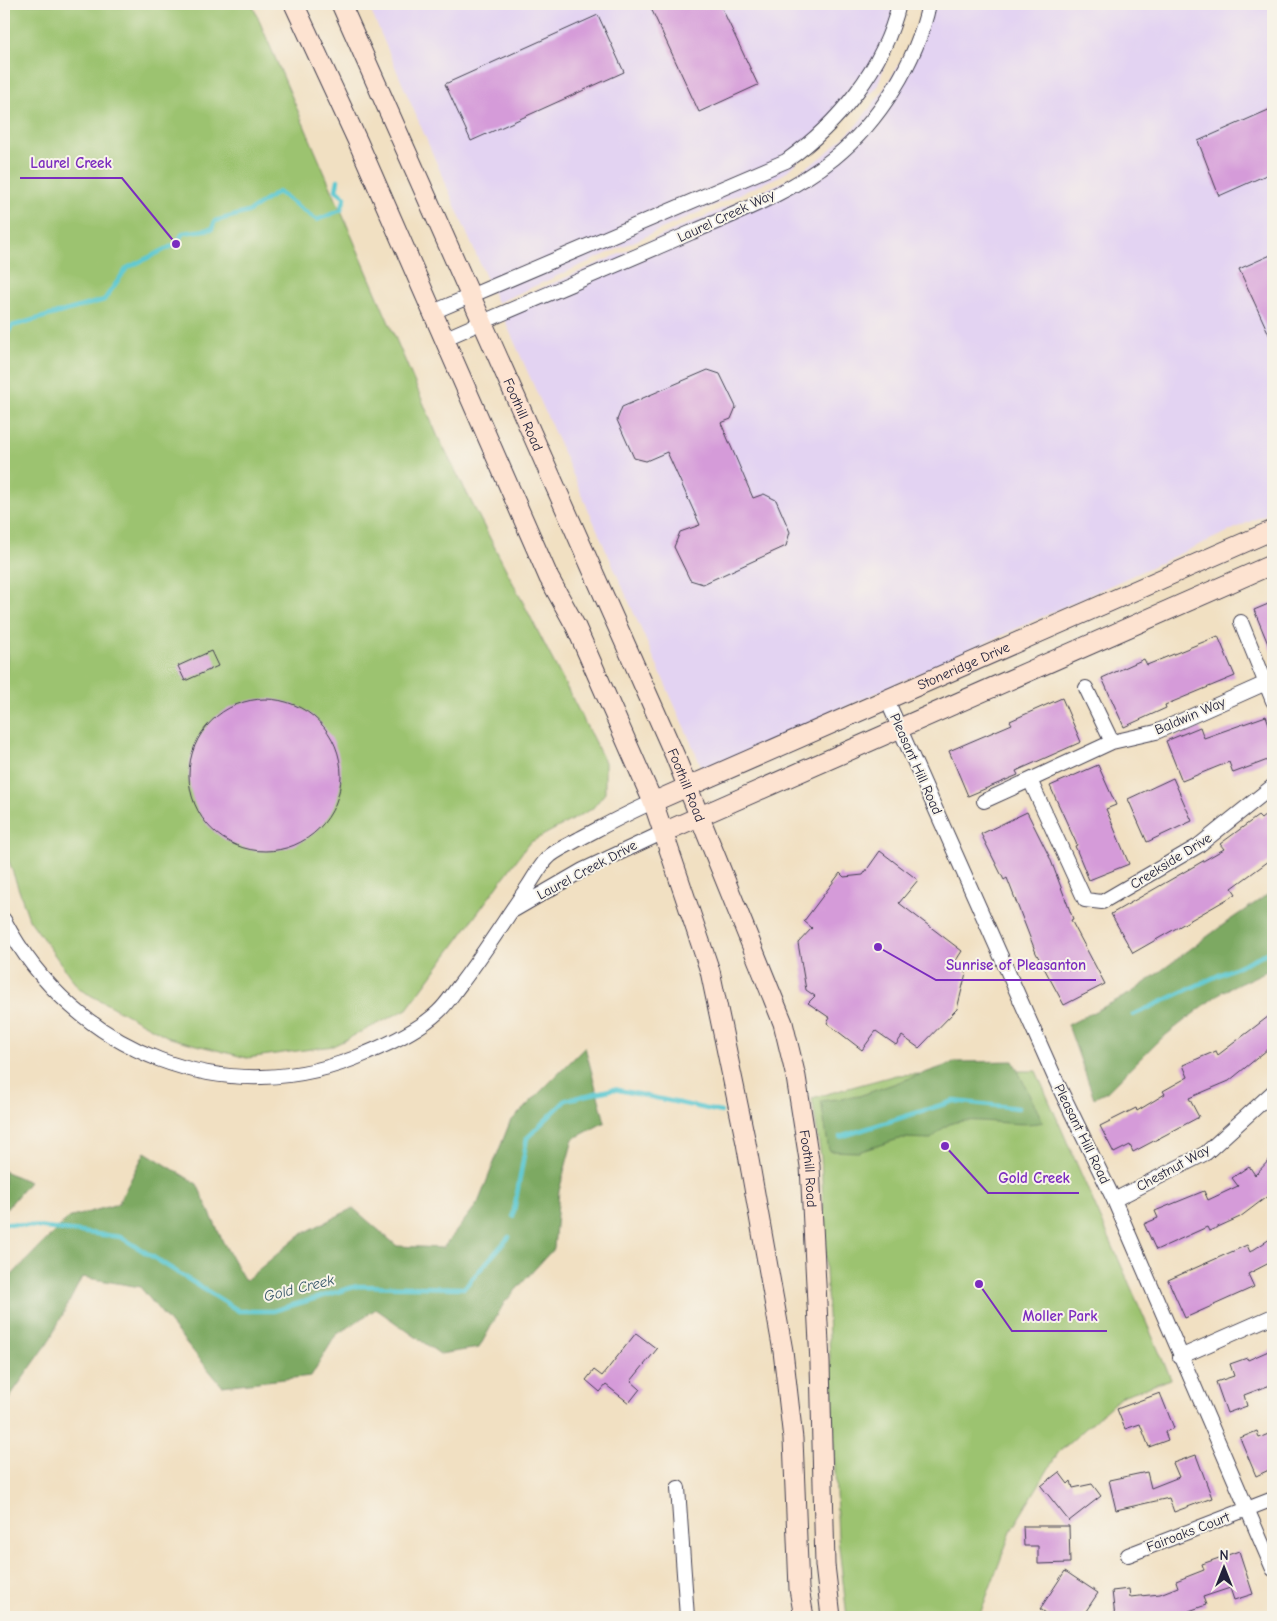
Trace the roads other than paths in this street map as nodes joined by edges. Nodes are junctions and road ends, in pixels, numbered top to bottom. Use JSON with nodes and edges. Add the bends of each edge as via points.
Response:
{"nodes":[{"id":1,"x":294,"y":4,"type":"edge"},
{"id":2,"x":341,"y":4,"type":"edge"},
{"id":3,"x":899,"y":4,"type":"edge"},
{"id":4,"x":929,"y":4,"type":"edge"},
{"id":5,"x":470,"y":296,"type":"junction"},
{"id":6,"x":433,"y":312,"type":"junction"},
{"id":7,"x":482,"y":322,"type":"junction"},
{"id":8,"x":444,"y":339,"type":"junction"},
{"id":9,"x":1273,"y":530,"type":"edge"},
{"id":10,"x":1273,"y":564,"type":"edge"},
{"id":11,"x":1241,"y":622,"type":"dead end"},
{"id":12,"x":1266,"y":683,"type":"junction"},
{"id":13,"x":1086,"y":688,"type":"dead end"},
{"id":14,"x":888,"y":700,"type":"junction"},
{"id":15,"x":1273,"y":701,"type":"edge"},
{"id":16,"x":901,"y":729,"type":"junction"},
{"id":17,"x":1112,"y":742,"type":"junction"},
{"id":18,"x":1030,"y":780,"type":"junction"},
{"id":19,"x":1273,"y":786,"type":"edge"},
{"id":20,"x":688,"y":788,"type":"junction"},
{"id":21,"x":984,"y":801,"type":"dead end"},
{"id":22,"x":653,"y":802,"type":"junction"},
{"id":23,"x":700,"y":818,"type":"junction"},
{"id":24,"x":664,"y":832,"type":"junction"},
{"id":25,"x":511,"y":912,"type":"junction"},
{"id":26,"x":4,"y":920,"type":"edge"},
{"id":27,"x":1273,"y":1092,"type":"edge"},
{"id":28,"x":1114,"y":1200,"type":"junction"},
{"id":29,"x":1273,"y":1316,"type":"edge"},
{"id":30,"x":1180,"y":1357,"type":"junction"},
{"id":31,"x":678,"y":1488,"type":"dead end"},
{"id":32,"x":1273,"y":1499,"type":"edge"},
{"id":33,"x":1249,"y":1510,"type":"junction"},
{"id":34,"x":1128,"y":1555,"type":"dead end"},
{"id":35,"x":1273,"y":1569,"type":"edge"},
{"id":36,"x":687,"y":1617,"type":"edge"},
{"id":37,"x":804,"y":1617,"type":"edge"},
{"id":38,"x":831,"y":1617,"type":"edge"}],
"edges":[{"from":1,"to":6,"type":"main road"},
{"from":2,"to":5,"type":"main road","name":"Foothill Road"},
{"from":3,"to":5,"type":"street","name":"Laurel Creek Way","via":[[882,51],[859,89],[810,144],[786,161]]},
{"from":4,"to":7,"type":"street","name":"Laurel Creek Way","via":[[914,51],[888,99],[846,148],[826,164],[739,212]]},
{"from":5,"to":6,"type":"street","name":"Laurel Creek Way"},
{"from":5,"to":7,"type":"main road","name":"Foothill Road"},
{"from":6,"to":8,"type":"main road"},
{"from":7,"to":8,"type":"street","name":"Laurel Creek Way"},
{"from":7,"to":20,"type":"main road","name":"Foothill Road"},
{"from":8,"to":22,"type":"main road","via":[[549,578],[576,627]]},
{"from":9,"to":14,"type":"main road","name":"Stoneridge Drive"},
{"from":10,"to":16,"type":"main road"},
{"from":11,"to":12,"type":"street"},
{"from":12,"to":15,"type":"street"},
{"from":12,"to":17,"type":"street","name":"Baldwin Way","via":[[1156,732]]},
{"from":13,"to":17,"type":"street"},
{"from":14,"to":16,"type":"street","name":"Pleasant Hill Road"},
{"from":14,"to":20,"type":"main road","name":"Stoneridge Drive"},
{"from":16,"to":23,"type":"main road"},
{"from":16,"to":28,"type":"street","name":"Pleasant Hill Road","via":[[1059,1087]]},
{"from":17,"to":18,"type":"street","name":"Baldwin Way"},
{"from":18,"to":19,"type":"street","name":"Creekside Drive","via":[[1085,900],[1102,902],[1198,846]]},
{"from":18,"to":21,"type":"street","name":"Baldwin Way"},
{"from":20,"to":22,"type":"main road","name":"Stoneridge Drive"},
{"from":20,"to":23,"type":"main road","name":"Foothill Road"},
{"from":22,"to":24,"type":"main road"},
{"from":22,"to":25,"type":"street","name":"Laurel Creek Drive","via":[[550,856]]},
{"from":23,"to":24,"type":"main road"},
{"from":23,"to":38,"type":"main road","name":"Foothill Road","via":[[784,1023],[796,1077],[810,1166],[820,1363],[825,1565]]},
{"from":24,"to":25,"type":"street","name":"Laurel Creek Drive","via":[[583,870]]},
{"from":24,"to":37,"type":"main road","via":[[710,971],[780,1332],[793,1438],[799,1589]]},
{"from":25,"to":26,"type":"street","name":"Laurel Creek Drive","via":[[439,1012],[392,1042],[350,1061],[314,1071],[267,1078],[214,1076],[169,1064],[119,1042],[72,1008],[38,975]]},
{"from":27,"to":28,"type":"street","name":"Chestnut Way","via":[[1206,1153]]},
{"from":28,"to":30,"type":"street","name":"Pleasant Hill Road"},
{"from":29,"to":30,"type":"street"},
{"from":30,"to":33,"type":"street","name":"Pleasant Hill Road"},
{"from":31,"to":36,"type":"street"},
{"from":32,"to":33,"type":"street","name":"Fairoaks Court"},
{"from":33,"to":34,"type":"street","name":"Fairoaks Court"},
{"from":33,"to":35,"type":"street","name":"Pleasant Hill Road"}]}
